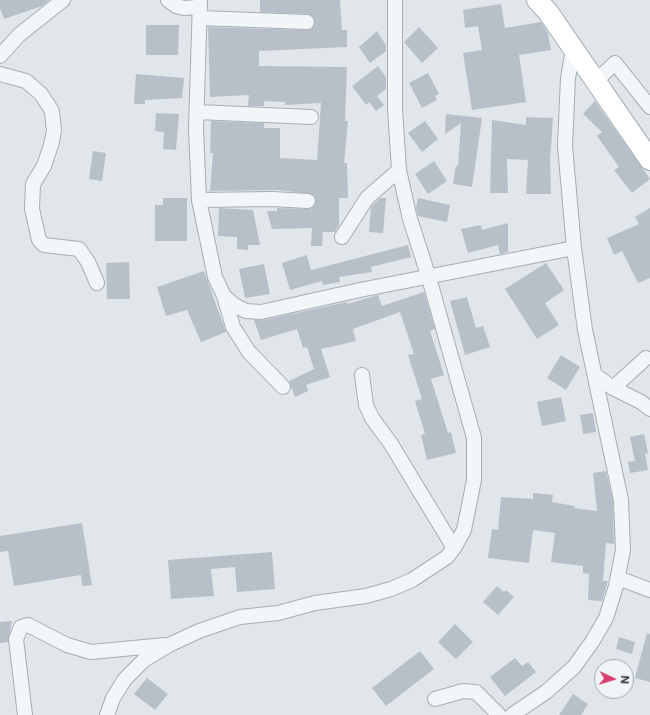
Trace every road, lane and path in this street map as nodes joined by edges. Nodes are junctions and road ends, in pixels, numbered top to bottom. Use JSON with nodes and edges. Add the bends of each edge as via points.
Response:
{"nodes":[{"id":1,"x":63,"y":0,"type":"edge"},
{"id":2,"x":168,"y":0,"type":"edge"},
{"id":3,"x":395,"y":0,"type":"edge"},
{"id":4,"x":537,"y":0,"type":"edge"},
{"id":5,"x":200,"y":8,"type":"edge"},
{"id":6,"x":307,"y":22,"type":"dead end"},
{"id":7,"x":573,"y":50,"type":"junction"},
{"id":8,"x":0,"y":56,"type":"edge"},
{"id":9,"x":0,"y":74,"type":"edge"},
{"id":10,"x":596,"y":81,"type":"junction"},
{"id":11,"x":650,"y":107,"type":"edge"},
{"id":12,"x":197,"y":112,"type":"junction"},
{"id":13,"x":310,"y":117,"type":"dead end"},
{"id":14,"x":650,"y":160,"type":"edge"},
{"id":15,"x":399,"y":170,"type":"junction"},
{"id":16,"x":199,"y":200,"type":"junction"},
{"id":17,"x":308,"y":201,"type":"dead end"},
{"id":18,"x":342,"y":237,"type":"dead end"},
{"id":19,"x":574,"y":248,"type":"junction"},
{"id":20,"x":429,"y":278,"type":"junction"},
{"id":21,"x":97,"y":283,"type":"dead end"},
{"id":22,"x":224,"y":296,"type":"junction"},
{"id":23,"x":646,"y":358,"type":"dead end"},
{"id":24,"x":362,"y":375,"type":"dead end"},
{"id":25,"x":595,"y":375,"type":"junction"},
{"id":26,"x":283,"y":388,"type":"dead end"},
{"id":27,"x":613,"y":388,"type":"junction"},
{"id":28,"x":650,"y":409,"type":"edge"},
{"id":29,"x":454,"y":548,"type":"junction"},
{"id":30,"x":618,"y":578,"type":"junction"},
{"id":31,"x":650,"y":590,"type":"edge"},
{"id":32,"x":169,"y":645,"type":"junction"},
{"id":33,"x":435,"y":699,"type":"dead end"},
{"id":34,"x":521,"y":713,"type":"edge"},
{"id":35,"x":25,"y":715,"type":"edge"},
{"id":36,"x":107,"y":715,"type":"edge"},
{"id":37,"x":499,"y":715,"type":"edge"}],
"edges":[{"from":1,"to":8,"type":"street","via":[[19,35]]},
{"from":2,"to":5,"type":"street","via":[[184,8]]},
{"from":3,"to":15,"type":"street","via":[[395,109]]},
{"from":4,"to":7,"type":"street"},
{"from":5,"to":6,"type":"street"},
{"from":5,"to":12,"type":"street"},
{"from":7,"to":10,"type":"street"},
{"from":7,"to":19,"type":"street","via":[[568,78],[564,146]]},
{"from":9,"to":21,"type":"street","via":[[26,81],[41,94],[52,111],[54,131],[51,145],[44,166],[33,184],[32,209],[39,240],[44,245],[79,249]]},
{"from":10,"to":11,"type":"street","via":[[615,64]]},
{"from":10,"to":14,"type":"street"},
{"from":12,"to":13,"type":"street"},
{"from":12,"to":16,"type":"street"},
{"from":15,"to":18,"type":"street","via":[[367,198]]},
{"from":15,"to":20,"type":"street","via":[[410,219]]},
{"from":16,"to":17,"type":"street","via":[[272,198]]},
{"from":16,"to":22,"type":"street","via":[[215,277]]},
{"from":19,"to":20,"type":"street"},
{"from":19,"to":25,"type":"street","via":[[585,330]]},
{"from":20,"to":22,"type":"street","via":[[261,312],[246,311]]},
{"from":20,"to":29,"type":"street","via":[[474,438],[474,480],[464,530]]},
{"from":22,"to":26,"type":"street","via":[[233,327],[249,352]]},
{"from":23,"to":27,"type":"street"},
{"from":24,"to":29,"type":"street","via":[[366,405],[372,418],[404,464]]},
{"from":25,"to":27,"type":"street"},
{"from":25,"to":30,"type":"street","via":[[621,500],[622,550]]},
{"from":27,"to":28,"type":"street"},
{"from":29,"to":32,"type":"street","via":[[432,568],[391,589],[366,596],[315,603],[278,613],[240,617],[199,630]]},
{"from":30,"to":31,"type":"street"},
{"from":30,"to":34,"type":"street","via":[[606,618],[574,667]]},
{"from":32,"to":35,"type":"street","via":[[91,652],[67,645],[28,625],[21,627],[16,639]]},
{"from":32,"to":36,"type":"street","via":[[144,660],[125,679],[112,698]]},
{"from":33,"to":37,"type":"street","via":[[463,691],[476,692]]}]}
